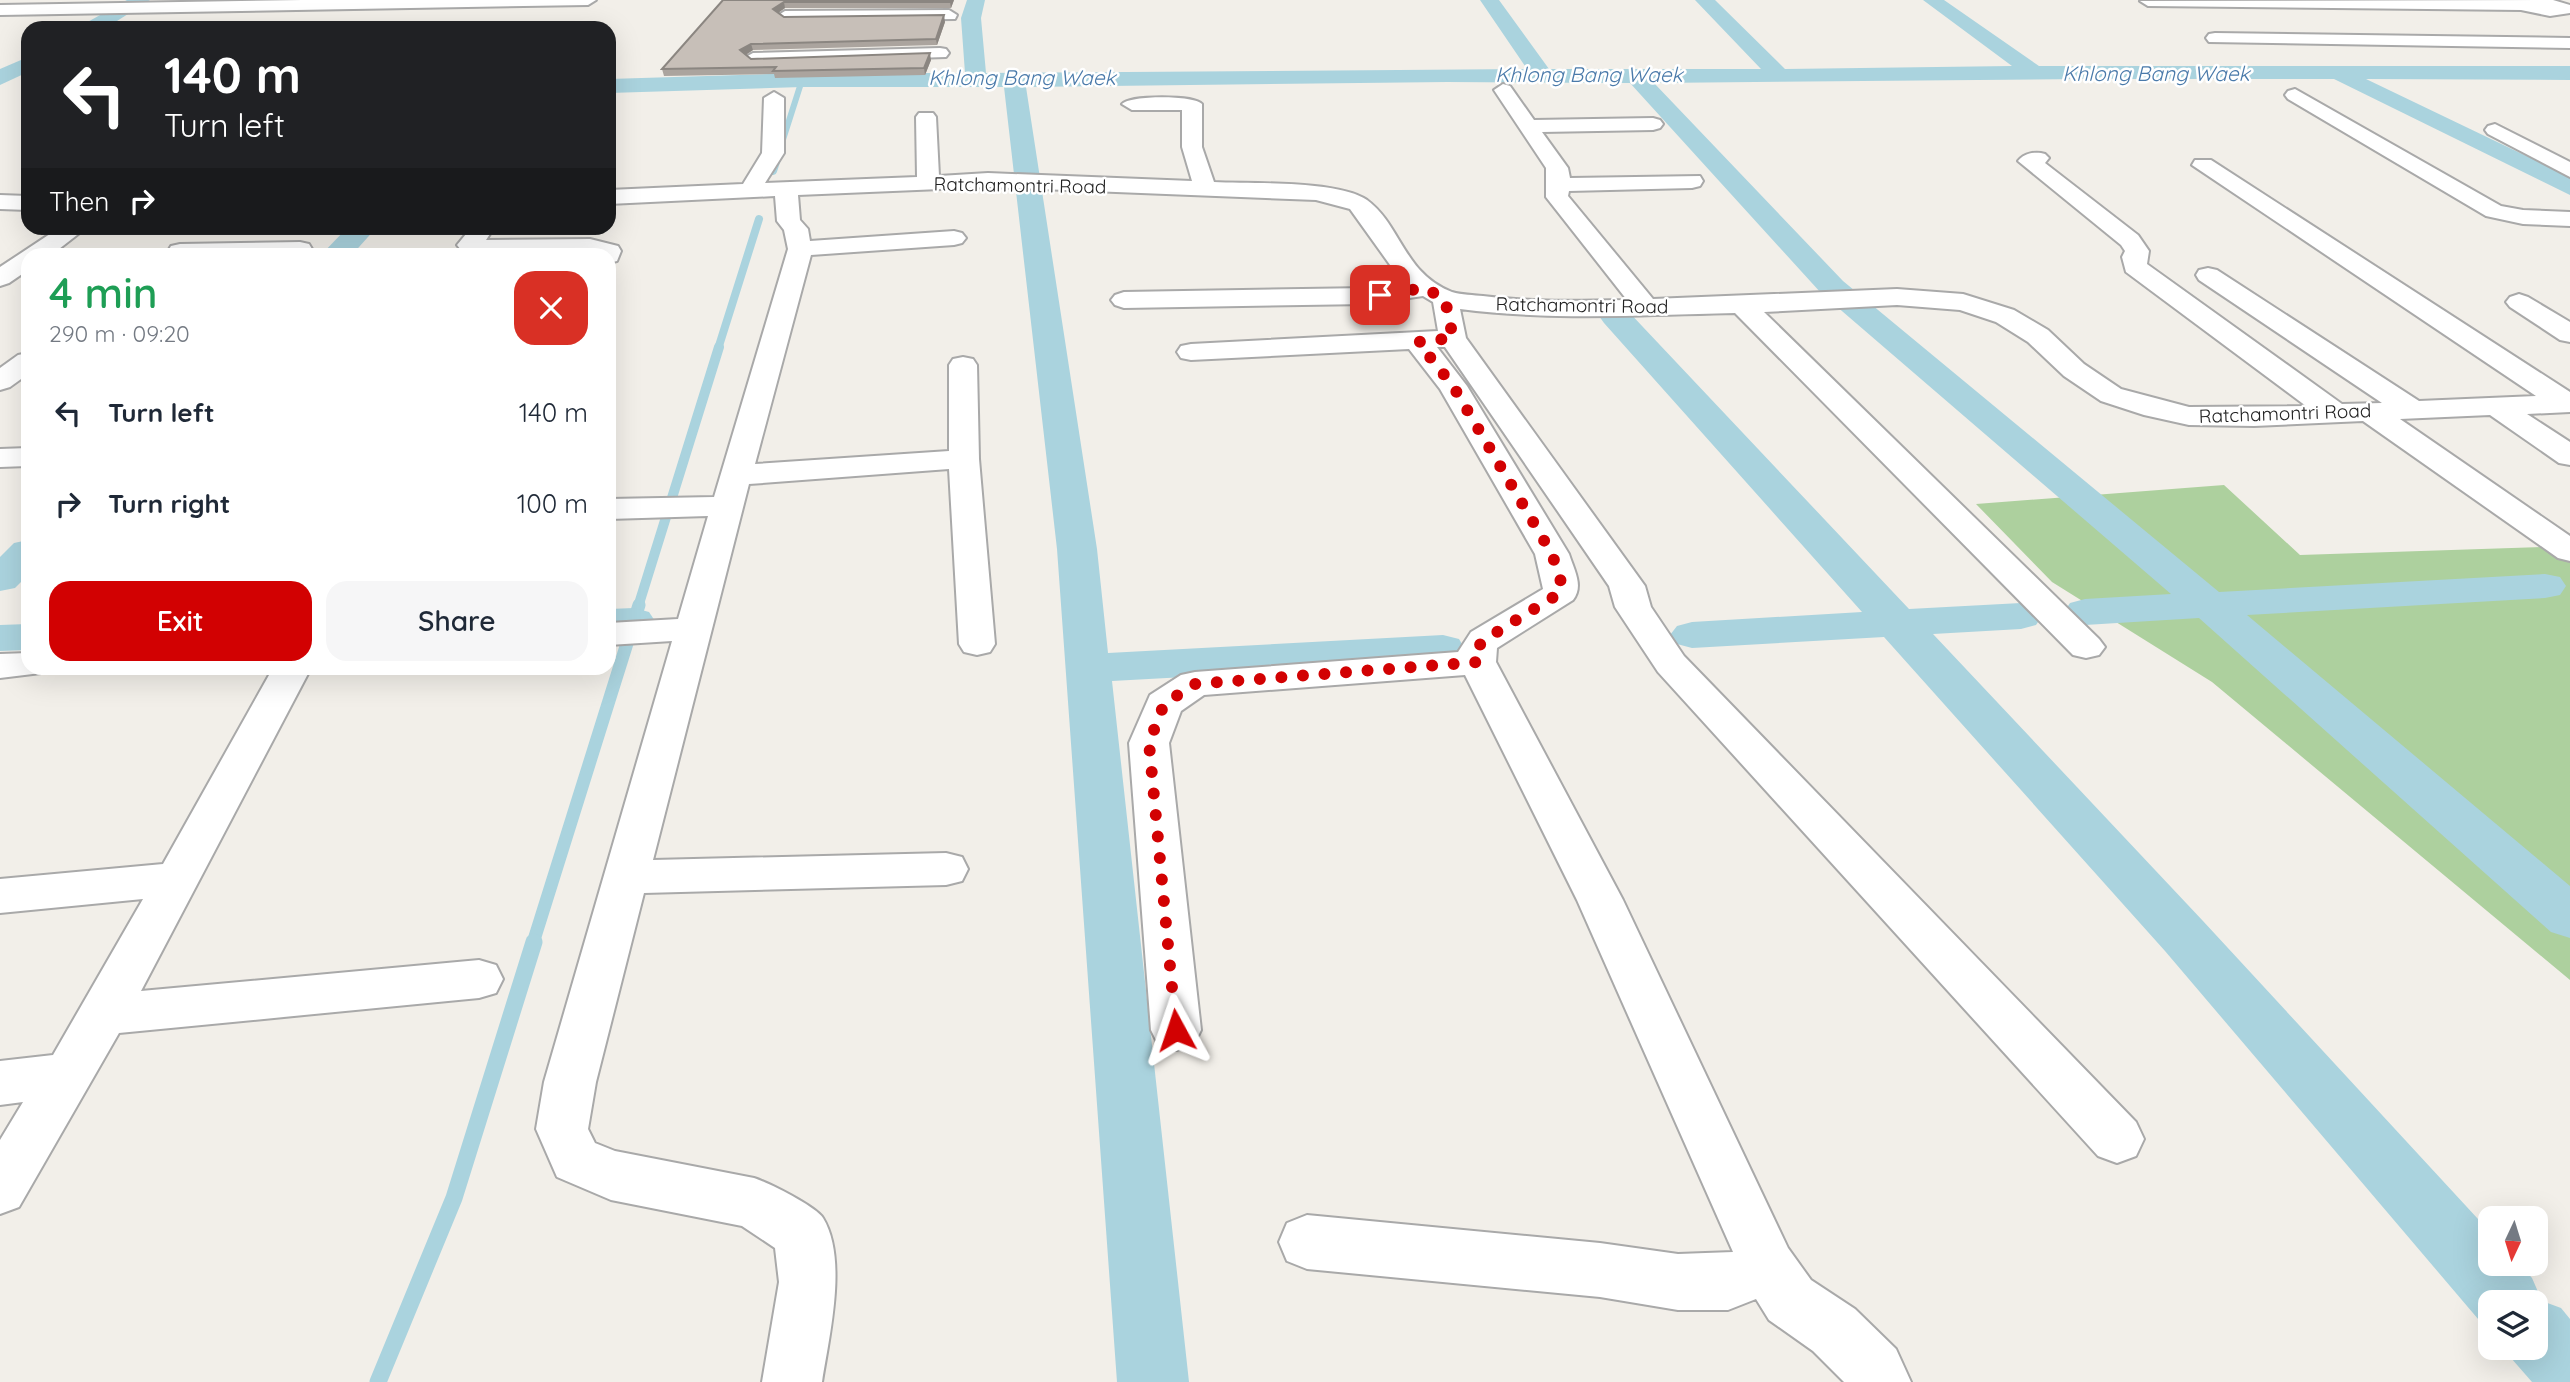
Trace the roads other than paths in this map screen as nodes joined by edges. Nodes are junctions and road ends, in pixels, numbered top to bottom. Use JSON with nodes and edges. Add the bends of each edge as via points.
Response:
{"nodes":[{"id":1,"x":588,"y":0,"type":"edge"},
{"id":2,"x":796,"y":0,"type":"edge"},
{"id":3,"x":486,"y":1,"type":"edge"},
{"id":4,"x":2148,"y":1,"type":"edge"},
{"id":5,"x":2297,"y":1,"type":"edge"},
{"id":6,"x":2380,"y":2,"type":"edge"},
{"id":7,"x":0,"y":10,"type":"edge"},
{"id":8,"x":34,"y":10,"type":"junction"},
{"id":9,"x":2564,"y":13,"type":"edge"},
{"id":10,"x":949,"y":15,"type":"edge"},
{"id":11,"x":458,"y":21,"type":"edge"},
{"id":12,"x":0,"y":27,"type":"edge"},
{"id":13,"x":777,"y":27,"type":"junction"},
{"id":14,"x":2215,"y":38,"type":"dead end"},
{"id":15,"x":2459,"y":41,"type":"junction"},
{"id":16,"x":2570,"y":43,"type":"edge"},
{"id":17,"x":940,"y":53,"type":"dead end"},
{"id":18,"x":753,"y":58,"type":"junction"},
{"id":19,"x":740,"y":73,"type":"edge"},
{"id":20,"x":1503,"y":90,"type":"dead end"},
{"id":21,"x":2295,"y":94,"type":"dead end"},
{"id":22,"x":774,"y":98,"type":"dead end"},
{"id":23,"x":1132,"y":104,"type":"dead end"},
{"id":24,"x":926,"y":117,"type":"dead end"},
{"id":25,"x":1653,"y":124,"type":"dead end"},
{"id":26,"x":1528,"y":126,"type":"junction"},
{"id":27,"x":2495,"y":130,"type":"dead end"},
{"id":28,"x":2038,"y":158,"type":"dead end"},
{"id":29,"x":2203,"y":165,"type":"dead end"},
{"id":30,"x":2570,"y":171,"type":"edge"},
{"id":31,"x":1692,"y":181,"type":"dead end"},
{"id":32,"x":928,"y":184,"type":"junction"},
{"id":33,"x":1558,"y":185,"type":"junction"},
{"id":34,"x":1206,"y":190,"type":"junction"},
{"id":35,"x":768,"y":191,"type":"junction"},
{"id":36,"x":616,"y":197,"type":"edge"},
{"id":37,"x":2570,"y":219,"type":"edge"},
{"id":38,"x":64,"y":235,"type":"edge"},
{"id":39,"x":203,"y":235,"type":"edge"},
{"id":40,"x":477,"y":235,"type":"edge"},
{"id":41,"x":954,"y":238,"type":"dead end"},
{"id":42,"x":45,"y":248,"type":"edge"},
{"id":43,"x":184,"y":248,"type":"edge"},
{"id":44,"x":604,"y":248,"type":"edge"},
{"id":45,"x":800,"y":249,"type":"junction"},
{"id":46,"x":21,"y":264,"type":"edge"},
{"id":47,"x":2208,"y":275,"type":"dead end"},
{"id":48,"x":0,"y":278,"type":"edge"},
{"id":49,"x":1434,"y":294,"type":"junction"},
{"id":50,"x":1124,"y":300,"type":"dead end"},
{"id":51,"x":2519,"y":302,"type":"dead end"},
{"id":52,"x":1742,"y":305,"type":"junction"},
{"id":53,"x":1646,"y":307,"type":"junction"},
{"id":54,"x":2570,"y":334,"type":"edge"},
{"id":55,"x":1436,"y":340,"type":"junction"},
{"id":56,"x":1191,"y":352,"type":"dead end"},
{"id":57,"x":963,"y":365,"type":"dead end"},
{"id":58,"x":21,"y":366,"type":"edge"},
{"id":59,"x":0,"y":381,"type":"edge"},
{"id":60,"x":2569,"y":403,"type":"edge"},
{"id":61,"x":2497,"y":408,"type":"junction"},
{"id":62,"x":2413,"y":410,"type":"junction"},
{"id":63,"x":2368,"y":411,"type":"junction"},
{"id":64,"x":2336,"y":414,"type":"junction"},
{"id":65,"x":2570,"y":456,"type":"edge"},
{"id":66,"x":21,"y":457,"type":"edge"},
{"id":67,"x":0,"y":458,"type":"edge"},
{"id":68,"x":964,"y":458,"type":"junction"},
{"id":69,"x":723,"y":496,"type":"junction"},
{"id":70,"x":616,"y":509,"type":"edge"},
{"id":71,"x":1601,"y":550,"type":"junction"},
{"id":72,"x":2570,"y":551,"type":"edge"},
{"id":73,"x":1552,"y":554,"type":"junction"},
{"id":74,"x":684,"y":630,"type":"junction"},
{"id":75,"x":616,"y":634,"type":"edge"},
{"id":76,"x":977,"y":644,"type":"dead end"},
{"id":77,"x":2086,"y":647,"type":"dead end"},
{"id":78,"x":1478,"y":662,"type":"junction"},
{"id":79,"x":21,"y":665,"type":"edge"},
{"id":80,"x":0,"y":666,"type":"edge"},
{"id":81,"x":288,"y":675,"type":"edge"},
{"id":82,"x":946,"y":869,"type":"dead end"},
{"id":83,"x":626,"y":877,"type":"junction"},
{"id":84,"x":178,"y":879,"type":"junction"},
{"id":85,"x":0,"y":896,"type":"edge"},
{"id":86,"x":480,"y":979,"type":"dead end"},
{"id":87,"x":104,"y":1014,"type":"junction"},
{"id":88,"x":1176,"y":1030,"type":"dead end"},
{"id":89,"x":68,"y":1075,"type":"junction"},
{"id":90,"x":0,"y":1083,"type":"edge"},
{"id":91,"x":2117,"y":1139,"type":"dead end"},
{"id":92,"x":0,"y":1189,"type":"edge"},
{"id":93,"x":1307,"y":1242,"type":"dead end"},
{"id":94,"x":1768,"y":1267,"type":"junction"},
{"id":95,"x":792,"y":1382,"type":"edge"},
{"id":96,"x":1881,"y":1382,"type":"edge"}],
"edges":[{"from":1,"to":3,"type":"street"},
{"from":2,"to":13,"type":"street"},
{"from":3,"to":8,"type":"street"},
{"from":3,"to":11,"type":"street"},
{"from":4,"to":5,"type":"street"},
{"from":5,"to":6,"type":"street"},
{"from":6,"to":9,"type":"street","via":[[2540,2],[2566,9]]},
{"from":6,"to":15,"type":"street"},
{"from":7,"to":8,"type":"street"},
{"from":8,"to":12,"type":"street"},
{"from":10,"to":13,"type":"street"},
{"from":13,"to":18,"type":"street"},
{"from":14,"to":15,"type":"street"},
{"from":15,"to":16,"type":"street"},
{"from":17,"to":18,"type":"street"},
{"from":18,"to":19,"type":"street"},
{"from":20,"to":26,"type":"street"},
{"from":21,"to":37,"type":"street","via":[[2487,208],[2523,217]]},
{"from":22,"to":35,"type":"street"},
{"from":23,"to":34,"type":"street","via":[[1192,104],[1192,147]]},
{"from":24,"to":32,"type":"street"},
{"from":25,"to":26,"type":"street"},
{"from":26,"to":33,"type":"street","via":[[1557,168]]},
{"from":27,"to":30,"type":"street"},
{"from":28,"to":64,"type":"street","via":[[2029,161],[2130,240],[2137,251],[2135,267]]},
{"from":29,"to":60,"type":"street"},
{"from":31,"to":33,"type":"street"},
{"from":32,"to":34,"type":"street","name":"Ratchamontri Road","via":[[1014,181]]},
{"from":32,"to":35,"type":"street","name":"Ratchamontri Road"},
{"from":33,"to":53,"type":"street","via":[[1557,197]]},
{"from":34,"to":49,"type":"street","name":"Ratchamontri Road","via":[[1316,193],[1358,204],[1409,276]]},
{"from":35,"to":36,"type":"street","name":"Ratchamontri Road"},
{"from":35,"to":45,"type":"street","via":[[796,229]]},
{"from":38,"to":42,"type":"street"},
{"from":39,"to":43,"type":"street"},
{"from":40,"to":44,"type":"street","via":[[469,245]]},
{"from":41,"to":45,"type":"street"},
{"from":45,"to":69,"type":"street"},
{"from":46,"to":48,"type":"street"},
{"from":47,"to":62,"type":"street"},
{"from":49,"to":50,"type":"street"},
{"from":49,"to":53,"type":"street","name":"Ratchamontri Road","via":[[1519,308]]},
{"from":49,"to":55,"type":"street"},
{"from":51,"to":54,"type":"street"},
{"from":52,"to":53,"type":"street","name":"Ratchamontri Road"},
{"from":52,"to":64,"type":"street","name":"Ratchamontri Road","via":[[1897,297],[1962,302],[2005,316],[2111,395],[2154,409],[2189,416]]},
{"from":52,"to":77,"type":"street"},
{"from":55,"to":56,"type":"street"},
{"from":55,"to":71,"type":"street"},
{"from":55,"to":73,"type":"street","via":[[1453,386]]},
{"from":57,"to":68,"type":"street"},
{"from":58,"to":59,"type":"street"},
{"from":60,"to":61,"type":"street","name":"Ratchamontri Road"},
{"from":61,"to":62,"type":"street","name":"Ratchamontri Road"},
{"from":61,"to":65,"type":"street"},
{"from":62,"to":63,"type":"street","name":"Ratchamontri Road"},
{"from":63,"to":64,"type":"street","name":"Ratchamontri Road"},
{"from":63,"to":72,"type":"street"},
{"from":66,"to":67,"type":"street"},
{"from":68,"to":69,"type":"street"},
{"from":68,"to":76,"type":"street"},
{"from":69,"to":70,"type":"street","via":[[656,508]]},
{"from":69,"to":74,"type":"street"},
{"from":71,"to":73,"type":"street"},
{"from":71,"to":91,"type":"street","via":[[1671,664]]},
{"from":73,"to":78,"type":"street","via":[[1560,593],[1484,640],[1477,648]]},
{"from":74,"to":75,"type":"street"},
{"from":74,"to":83,"type":"street"},
{"from":78,"to":88,"type":"street","via":[[1195,684],[1164,704],[1149,743]]},
{"from":78,"to":94,"type":"street","via":[[1600,900]]},
{"from":79,"to":80,"type":"street"},
{"from":81,"to":84,"type":"street"},
{"from":82,"to":83,"type":"street"},
{"from":83,"to":95,"type":"street","via":[[570,1082],[562,1129],[576,1160],[611,1175],[754,1203],[802,1234],[808,1282]]},
{"from":84,"to":85,"type":"street"},
{"from":84,"to":87,"type":"street"},
{"from":86,"to":87,"type":"street"},
{"from":87,"to":89,"type":"street"},
{"from":89,"to":90,"type":"street"},
{"from":89,"to":92,"type":"street"},
{"from":93,"to":94,"type":"street","via":[[1600,1270],[1678,1282],[1728,1282]]},
{"from":94,"to":96,"type":"street","via":[[1790,1300],[1834,1330],[1875,1370]]}]}
